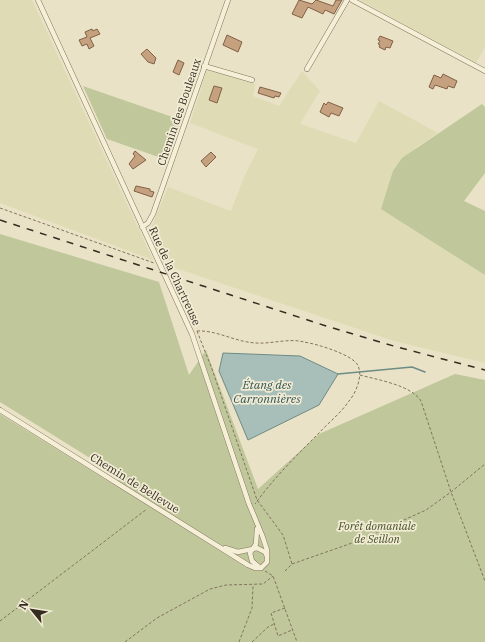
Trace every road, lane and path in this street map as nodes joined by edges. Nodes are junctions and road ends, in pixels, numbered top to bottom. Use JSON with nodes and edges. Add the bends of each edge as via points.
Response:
{"nodes":[{"id":1,"x":38,"y":0,"type":"edge"},
{"id":2,"x":228,"y":0,"type":"edge"},
{"id":3,"x":347,"y":0,"type":"edge"},
{"id":4,"x":352,"y":0,"type":"edge"},
{"id":5,"x":204,"y":66,"type":"junction"},
{"id":6,"x":307,"y":68,"type":"dead end"},
{"id":7,"x":485,"y":71,"type":"edge"},
{"id":8,"x":252,"y":80,"type":"dead end"},
{"id":9,"x":0,"y":208,"type":"edge"},
{"id":10,"x":142,"y":227,"type":"junction"},
{"id":11,"x":160,"y":265,"type":"junction"},
{"id":12,"x":197,"y":331,"type":"junction"},
{"id":13,"x":192,"y":334,"type":"junction"},
{"id":14,"x":360,"y":375,"type":"junction"},
{"id":15,"x":0,"y":410,"type":"edge"},
{"id":16,"x":485,"y":464,"type":"edge"},
{"id":17,"x":451,"y":492,"type":"junction"},
{"id":18,"x":257,"y":500,"type":"junction"},
{"id":19,"x":152,"y":505,"type":"junction"},
{"id":20,"x":251,"y":509,"type":"junction"},
{"id":21,"x":256,"y":521,"type":"junction"},
{"id":22,"x":215,"y":544,"type":"junction"},
{"id":23,"x":252,"y":548,"type":"junction"},
{"id":24,"x":267,"y":557,"type":"junction"},
{"id":25,"x":292,"y":564,"type":"junction"},
{"id":26,"x":261,"y":568,"type":"junction"},
{"id":27,"x":285,"y":571,"type":"dead end"},
{"id":28,"x":273,"y":576,"type":"junction"},
{"id":29,"x":485,"y":581,"type":"edge"},
{"id":30,"x":253,"y":586,"type":"junction"},
{"id":31,"x":285,"y":608,"type":"junction"},
{"id":32,"x":0,"y":621,"type":"edge"},
{"id":33,"x":274,"y":624,"type":"junction"},
{"id":34,"x":293,"y":630,"type":"junction"},
{"id":35,"x":125,"y":642,"type":"edge"},
{"id":36,"x":239,"y":642,"type":"edge"},
{"id":37,"x":252,"y":642,"type":"edge"},
{"id":38,"x":297,"y":642,"type":"edge"}],
"edges":[{"from":1,"to":10,"type":"street","name":"Rue de la Chartreuse"},
{"from":2,"to":5,"type":"street","name":"Chemin des Bouleaux"},
{"from":3,"to":6,"type":"street"},
{"from":4,"to":7,"type":"street"},
{"from":5,"to":8,"type":"street"},
{"from":5,"to":10,"type":"street","name":"Chemin des Bouleaux","via":[[153,214]]},
{"from":9,"to":11,"type":"path"},
{"from":10,"to":11,"type":"street","name":"Rue de la Chartreuse"},
{"from":11,"to":13,"type":"street","name":"Rue de la Chartreuse"},
{"from":12,"to":13,"type":"path"},
{"from":12,"to":14,"type":"path","via":[[209,330],[231,339],[257,344],[303,341],[351,359],[357,364]]},
{"from":12,"to":18,"type":"path"},
{"from":13,"to":20,"type":"street","name":"Rue de la Chartreuse"},
{"from":14,"to":17,"type":"path","via":[[416,393],[421,400]]},
{"from":14,"to":18,"type":"path","via":[[350,401]]},
{"from":15,"to":19,"type":"street","name":"Chemin de Bellevue"},
{"from":16,"to":17,"type":"path"},
{"from":17,"to":25,"type":"path","via":[[426,510],[379,532]]},
{"from":17,"to":29,"type":"path"},
{"from":18,"to":20,"type":"path"},
{"from":18,"to":25,"type":"path","via":[[284,535]]},
{"from":19,"to":22,"type":"street","name":"Chemin de Bellevue"},
{"from":19,"to":32,"type":"path"},
{"from":20,"to":21,"type":"street","name":"Rue de la Chartreuse"},
{"from":21,"to":23,"type":"street","via":[[258,538]]},
{"from":21,"to":24,"type":"street","name":"Rue de la Chartreuse","via":[[267,550]]},
{"from":22,"to":23,"type":"street","via":[[238,552]]},
{"from":22,"to":26,"type":"street","name":"Chemin de Bellevue","via":[[255,568]]},
{"from":23,"to":24,"type":"street","via":[[262,550]]},
{"from":23,"to":26,"type":"street","via":[[252,561]]},
{"from":24,"to":26,"type":"street","via":[[267,562]]},
{"from":25,"to":27,"type":"path"},
{"from":26,"to":28,"type":"path"},
{"from":28,"to":30,"type":"path","via":[[263,584]]},
{"from":28,"to":31,"type":"path"},
{"from":30,"to":35,"type":"path","via":[[226,585],[210,589],[157,618]]},
{"from":30,"to":36,"type":"path","via":[[252,608]]},
{"from":31,"to":33,"type":"path","via":[[271,613]]},
{"from":31,"to":34,"type":"path"},
{"from":33,"to":34,"type":"path","via":[[278,636]]},
{"from":33,"to":37,"type":"path"},
{"from":34,"to":38,"type":"path"}]}
